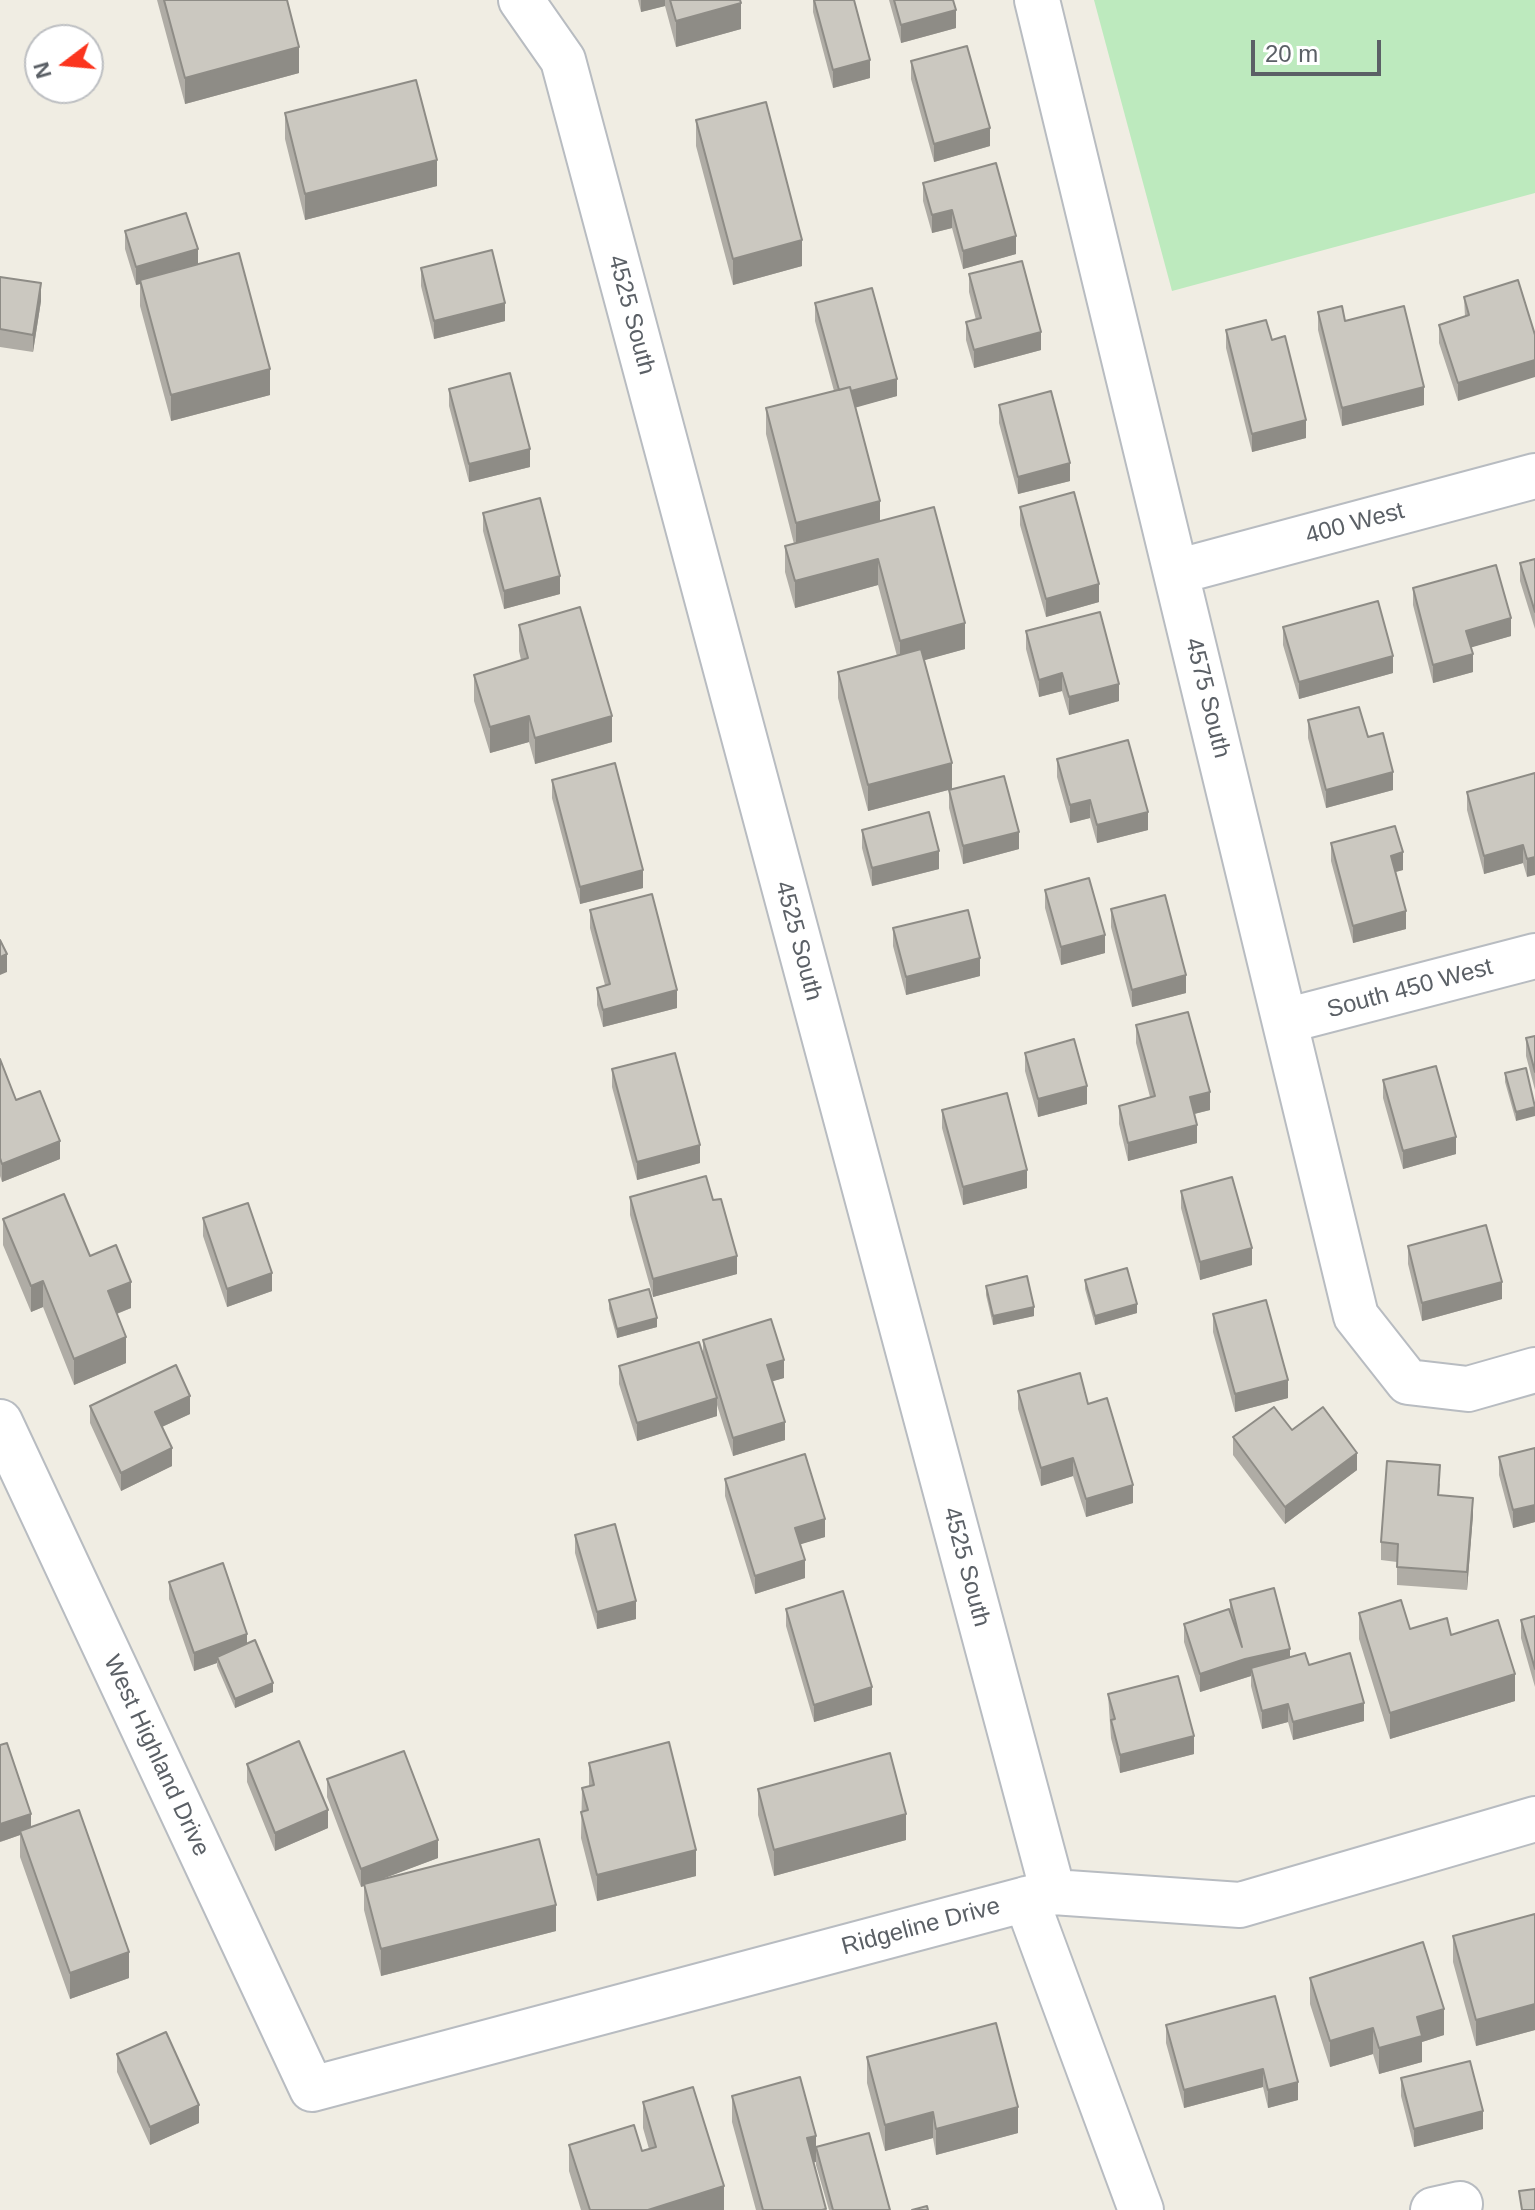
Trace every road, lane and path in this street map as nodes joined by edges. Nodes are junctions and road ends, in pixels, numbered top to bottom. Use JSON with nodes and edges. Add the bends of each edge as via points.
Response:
{"nodes":[{"id":1,"x":521,"y":0,"type":"edge"},
{"id":2,"x":1037,"y":0,"type":"edge"},
{"id":3,"x":1535,"y":476,"type":"edge"},
{"id":4,"x":1176,"y":572,"type":"junction"},
{"id":5,"x":1535,"y":956,"type":"edge"},
{"id":6,"x":1285,"y":1021,"type":"junction"},
{"id":7,"x":1535,"y":1370,"type":"edge"},
{"id":8,"x":0,"y":1422,"type":"edge"},
{"id":9,"x":1535,"y":1819,"type":"edge"},
{"id":10,"x":1040,"y":1896,"type":"junction"},
{"id":11,"x":312,"y":2089,"type":"joint"},
{"id":12,"x":1141,"y":2210,"type":"edge"}],
"edges":[{"from":1,"to":10,"type":"street","name":"4525 South","via":[[563,60]]},
{"from":2,"to":4,"type":"street","name":"4575 South"},
{"from":3,"to":4,"type":"street","name":"400 West"},
{"from":4,"to":6,"type":"street","name":"4575 South"},
{"from":5,"to":6,"type":"street","name":"South 450 West"},
{"from":6,"to":7,"type":"street","name":"4575 South","via":[[1356,1316],[1408,1382],[1468,1389]]},
{"from":8,"to":11,"type":"street","name":"West Highland Drive"},
{"from":9,"to":10,"type":"street","name":"Ridgeline Drive","via":[[1240,1905]]},
{"from":10,"to":11,"type":"street","name":"Ridgeline Drive"},
{"from":10,"to":12,"type":"street","name":"4525 South"}]}
